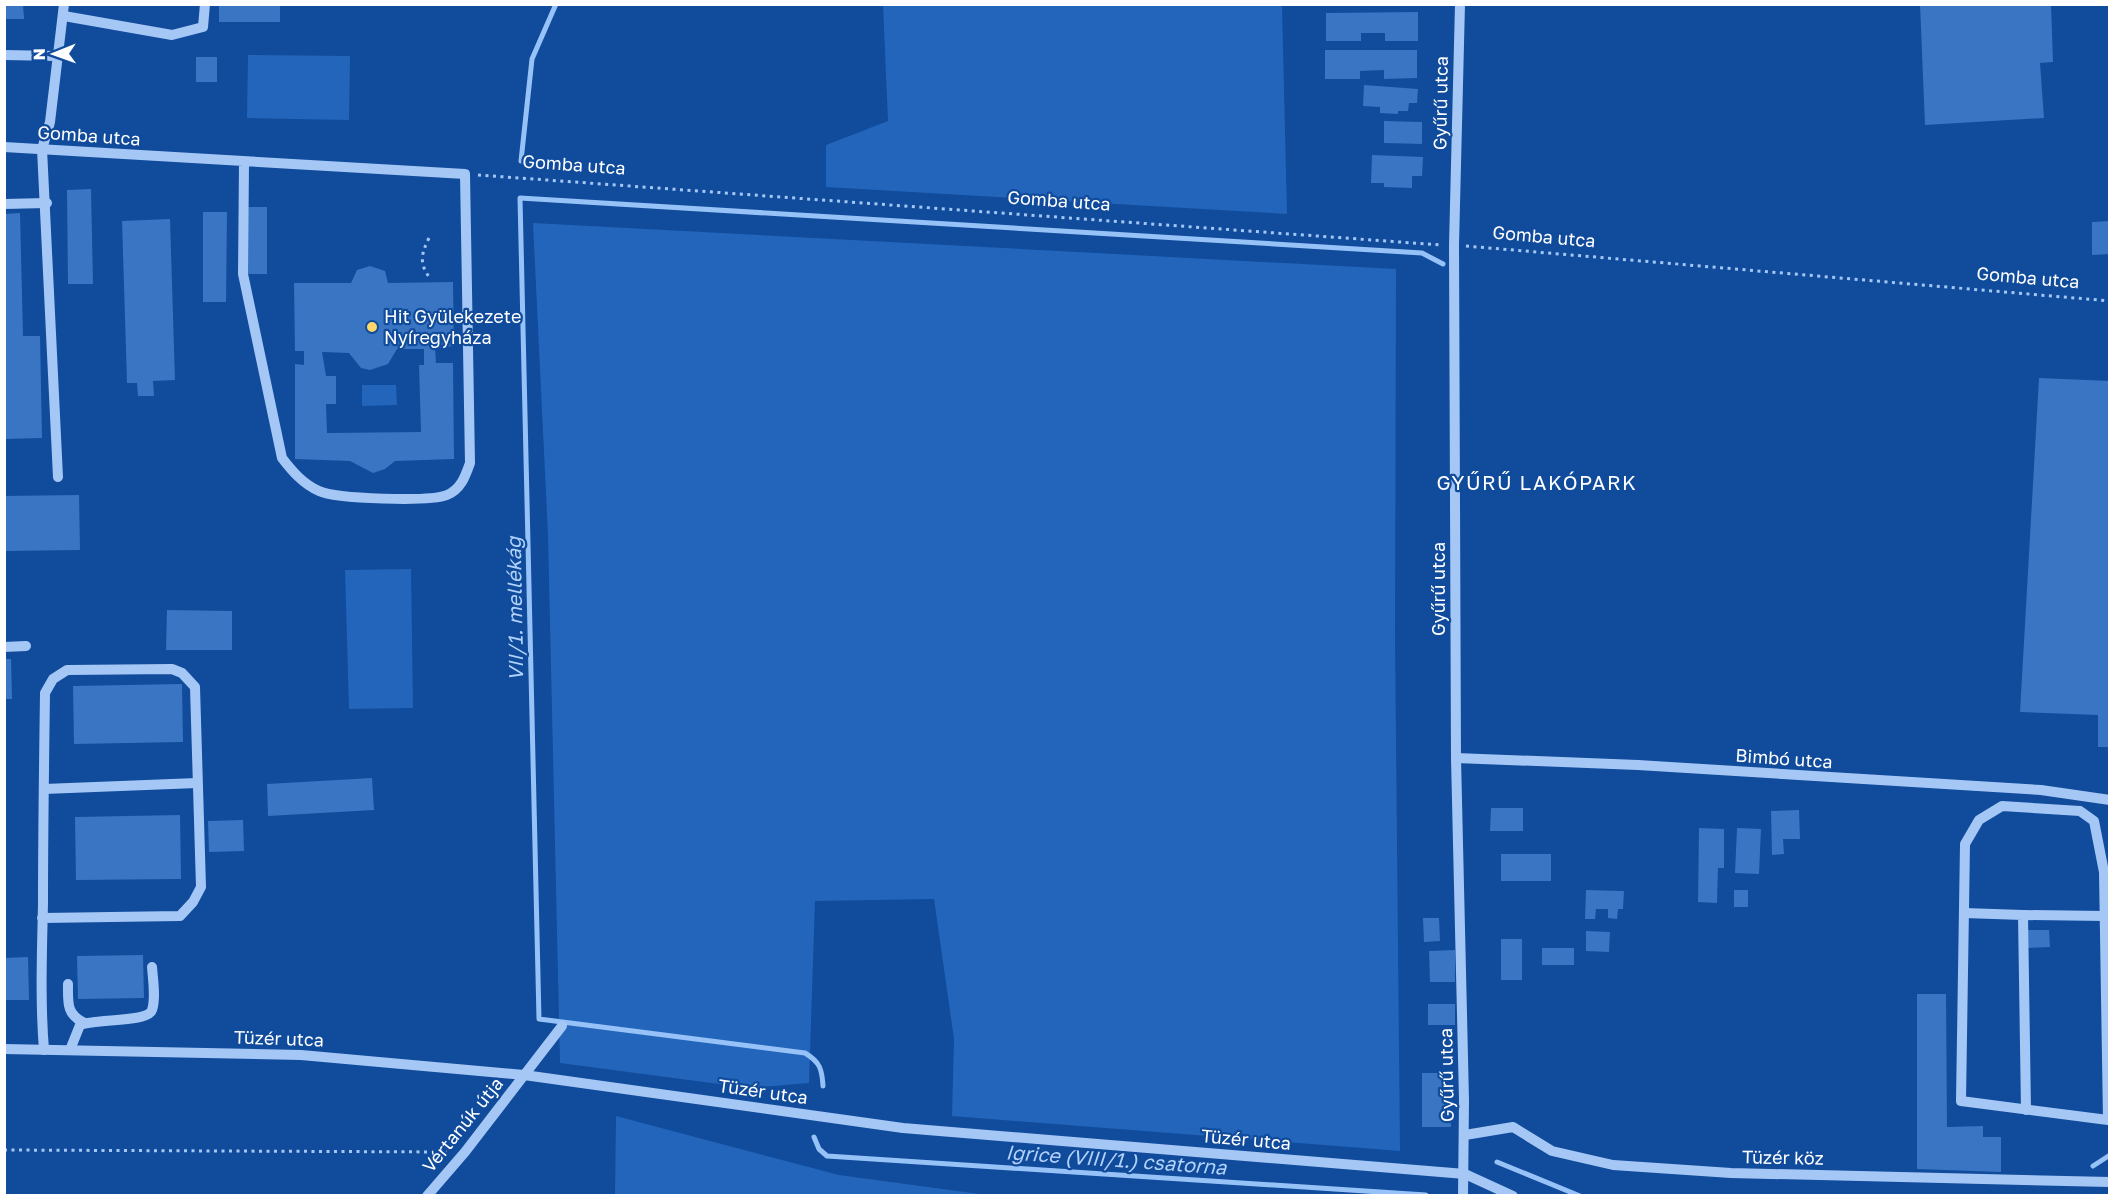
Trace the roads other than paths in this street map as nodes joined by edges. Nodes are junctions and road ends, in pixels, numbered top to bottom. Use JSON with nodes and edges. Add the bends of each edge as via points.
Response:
{"nodes":[{"id":1,"x":64,"y":4,"type":"edge"},
{"id":2,"x":205,"y":4,"type":"edge"},
{"id":3,"x":1460,"y":4,"type":"edge"},
{"id":4,"x":64,"y":16,"type":"junction"},
{"id":5,"x":4,"y":55,"type":"edge"},
{"id":6,"x":57,"y":56,"type":"junction"},
{"id":7,"x":4,"y":147,"type":"edge"},
{"id":8,"x":42,"y":149,"type":"junction"},
{"id":9,"x":244,"y":163,"type":"junction"},
{"id":10,"x":4,"y":204,"type":"edge"},
{"id":11,"x":47,"y":204,"type":"junction"},
{"id":12,"x":58,"y":477,"type":"dead end"},
{"id":13,"x":26,"y":646,"type":"dead end"},
{"id":14,"x":4,"y":647,"type":"edge"},
{"id":15,"x":1456,"y":758,"type":"junction"},
{"id":16,"x":197,"y":783,"type":"junction"},
{"id":17,"x":44,"y":789,"type":"junction"},
{"id":18,"x":2109,"y":800,"type":"edge"},
{"id":19,"x":1964,"y":913,"type":"junction"},
{"id":20,"x":2023,"y":915,"type":"junction"},
{"id":21,"x":2105,"y":916,"type":"junction"},
{"id":22,"x":42,"y":918,"type":"junction"},
{"id":23,"x":152,"y":967,"type":"dead end"},
{"id":24,"x":68,"y":984,"type":"dead end"},
{"id":25,"x":85,"y":1023,"type":"junction"},
{"id":26,"x":562,"y":1026,"type":"dead end"},
{"id":27,"x":4,"y":1049,"type":"edge"},
{"id":28,"x":45,"y":1050,"type":"junction"},
{"id":29,"x":70,"y":1050,"type":"junction"},
{"id":30,"x":524,"y":1075,"type":"junction"},
{"id":31,"x":2026,"y":1110,"type":"junction"},
{"id":32,"x":2109,"y":1120,"type":"edge"},
{"id":33,"x":1465,"y":1135,"type":"junction"},
{"id":34,"x":1465,"y":1174,"type":"junction"},
{"id":35,"x":2109,"y":1182,"type":"edge"},
{"id":36,"x":427,"y":1196,"type":"edge"},
{"id":37,"x":1464,"y":1196,"type":"edge"},
{"id":38,"x":1512,"y":1196,"type":"edge"}],
"edges":[{"from":1,"to":4,"type":"street"},
{"from":2,"to":4,"type":"street","via":[[203,27],[172,35]]},
{"from":3,"to":15,"type":"street","name":"Gyűrű utca","via":[[1454,245]]},
{"from":4,"to":6,"type":"street"},
{"from":5,"to":6,"type":"street"},
{"from":6,"to":8,"type":"street","via":[[50,122]]},
{"from":7,"to":8,"type":"street","name":"Gomba utca"},
{"from":8,"to":9,"type":"street","name":"Gomba utca"},
{"from":8,"to":11,"type":"street"},
{"from":9,"to":9,"type":"street","name":"Gomba utca","via":[[465,174],[470,463],[461,485],[445,496],[347,497],[320,492],[295,475],[282,458],[243,274]]},
{"from":10,"to":11,"type":"street"},
{"from":11,"to":12,"type":"street"},
{"from":13,"to":14,"type":"street"},
{"from":15,"to":18,"type":"street","name":"Bimbó utca","via":[[2041,790]]},
{"from":15,"to":33,"type":"street","name":"Gyűrű utca"},
{"from":16,"to":17,"type":"street"},
{"from":16,"to":17,"type":"street","via":[[195,687],[182,674],[172,669],[67,670],[53,680],[45,693]]},
{"from":16,"to":22,"type":"street","via":[[201,888],[180,916]]},
{"from":17,"to":22,"type":"street"},
{"from":19,"to":20,"type":"street"},
{"from":19,"to":21,"type":"street","via":[[1965,844],[1979,820],[2002,806],[2080,811],[2094,821],[2104,872]]},
{"from":19,"to":31,"type":"street","via":[[1961,1101]]},
{"from":20,"to":21,"type":"street"},
{"from":20,"to":31,"type":"street"},
{"from":21,"to":32,"type":"street"},
{"from":22,"to":28,"type":"street"},
{"from":23,"to":25,"type":"street","via":[[150,1014]]},
{"from":24,"to":25,"type":"street","via":[[69,1009],[74,1018]]},
{"from":25,"to":29,"type":"street","via":[[80,1025]]},
{"from":26,"to":30,"type":"street","name":"Vértanúk útja"},
{"from":27,"to":28,"type":"street","name":"Tüzér utca"},
{"from":28,"to":29,"type":"street","name":"Tüzér utca"},
{"from":29,"to":30,"type":"street","name":"Tüzér utca","via":[[301,1055]]},
{"from":30,"to":34,"type":"street","name":"Tüzér utca","via":[[903,1128]]},
{"from":30,"to":36,"type":"street","name":"Vértanúk útja"},
{"from":31,"to":32,"type":"street"},
{"from":33,"to":34,"type":"street","name":"Gyűrű utca"},
{"from":33,"to":35,"type":"street","name":"Tüzér köz","via":[[1513,1127],[1552,1151],[1625,1166],[1743,1174]]},
{"from":34,"to":37,"type":"street","name":"Gyűrű utca"},
{"from":34,"to":38,"type":"street","name":"Tüzér utca"}]}
